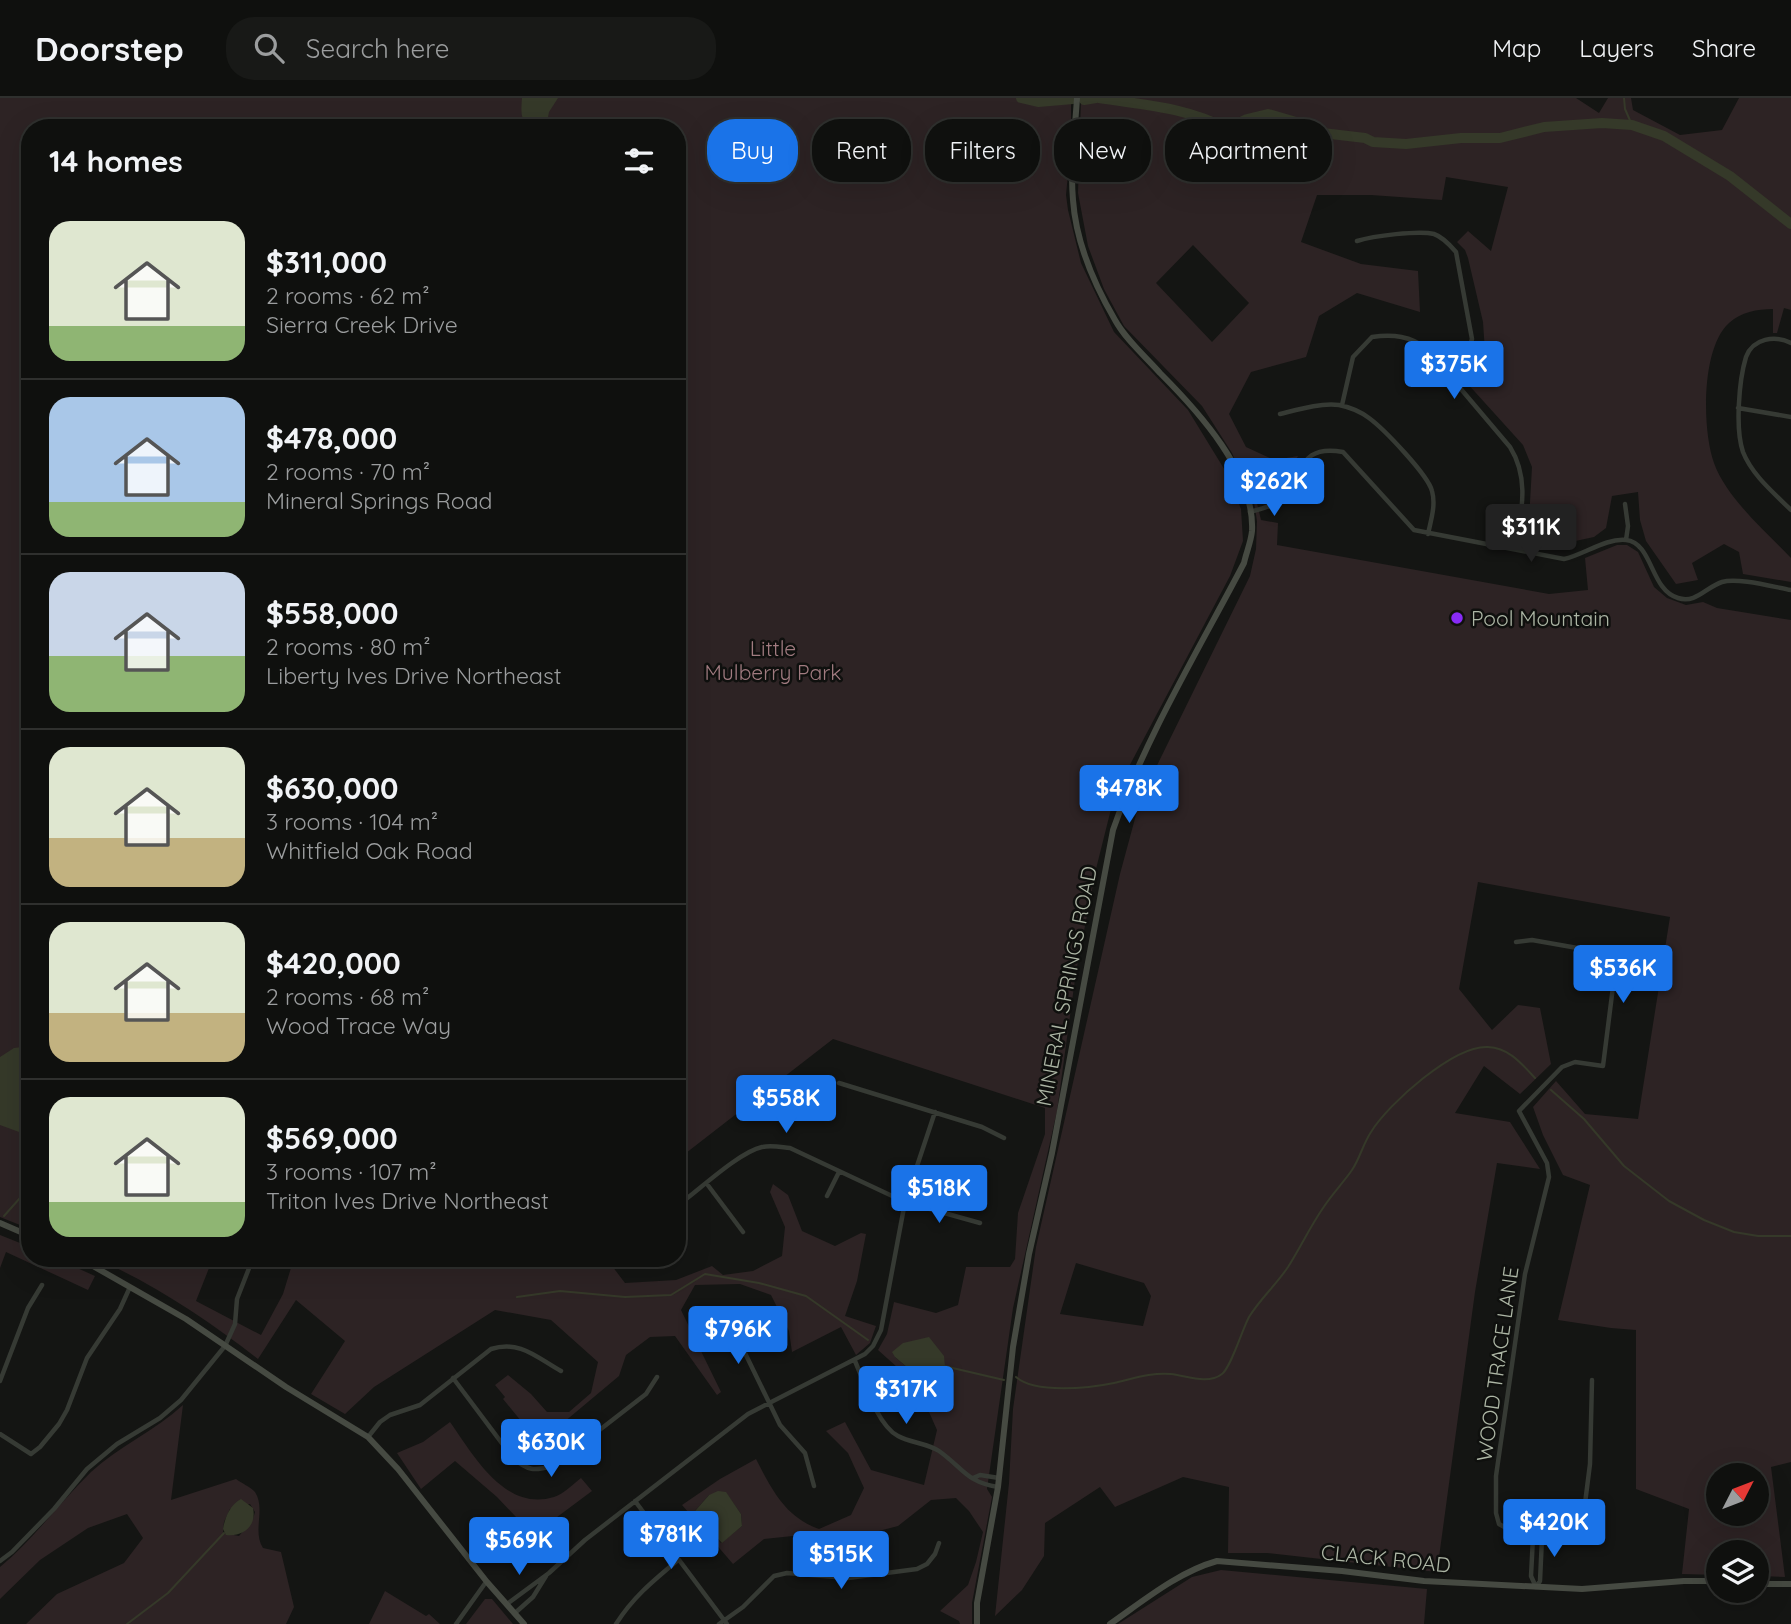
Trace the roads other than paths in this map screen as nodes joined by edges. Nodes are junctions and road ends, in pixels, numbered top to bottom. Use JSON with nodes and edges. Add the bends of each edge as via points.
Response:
{"nodes":[{"id":1,"x":1077,"y":98,"type":"edge"},
{"id":2,"x":1357,"y":242,"type":"dead end"},
{"id":3,"x":1791,"y":343,"type":"edge"},
{"id":4,"x":1448,"y":376,"type":"junction"},
{"id":5,"x":1342,"y":405,"type":"junction"},
{"id":6,"x":1738,"y":408,"type":"junction"},
{"id":7,"x":1280,"y":414,"type":"dead end"},
{"id":8,"x":1791,"y":417,"type":"edge"},
{"id":9,"x":1283,"y":496,"type":"junction"},
{"id":10,"x":1247,"y":500,"type":"junction"},
{"id":11,"x":1625,"y":504,"type":"dead end"},
{"id":12,"x":1791,"y":510,"type":"edge"},
{"id":13,"x":1250,"y":512,"type":"junction"},
{"id":14,"x":1428,"y":534,"type":"junction"},
{"id":15,"x":1626,"y":540,"type":"junction"},
{"id":16,"x":1516,"y":548,"type":"junction"},
{"id":17,"x":1791,"y":590,"type":"edge"},
{"id":18,"x":1516,"y":942,"type":"dead end"},
{"id":19,"x":839,"y":1083,"type":"dead end"},
{"id":20,"x":935,"y":1112,"type":"junction"},
{"id":21,"x":1004,"y":1138,"type":"dead end"},
{"id":22,"x":839,"y":1172,"type":"junction"},
{"id":23,"x":707,"y":1184,"type":"junction"},
{"id":24,"x":827,"y":1196,"type":"dead end"},
{"id":25,"x":686,"y":1199,"type":"edge"},
{"id":26,"x":905,"y":1202,"type":"junction"},
{"id":27,"x":0,"y":1223,"type":"edge"},
{"id":28,"x":980,"y":1223,"type":"dead end"},
{"id":29,"x":21,"y":1232,"type":"edge"},
{"id":30,"x":743,"y":1232,"type":"dead end"},
{"id":31,"x":96,"y":1267,"type":"edge"},
{"id":32,"x":249,"y":1267,"type":"edge"},
{"id":33,"x":42,"y":1284,"type":"dead end"},
{"id":34,"x":131,"y":1286,"type":"junction"},
{"id":35,"x":728,"y":1318,"type":"dead end"},
{"id":36,"x":225,"y":1346,"type":"junction"},
{"id":37,"x":855,"y":1361,"type":"junction"},
{"id":38,"x":561,"y":1371,"type":"dead end"},
{"id":39,"x":657,"y":1377,"type":"dead end"},
{"id":40,"x":453,"y":1378,"type":"junction"},
{"id":41,"x":1592,"y":1380,"type":"dead end"},
{"id":42,"x":0,"y":1381,"type":"edge"},
{"id":43,"x":770,"y":1402,"type":"junction"},
{"id":44,"x":0,"y":1434,"type":"edge"},
{"id":45,"x":368,"y":1437,"type":"junction"},
{"id":46,"x":972,"y":1478,"type":"junction"},
{"id":47,"x":999,"y":1478,"type":"junction"},
{"id":48,"x":814,"y":1486,"type":"dead end"},
{"id":49,"x":998,"y":1487,"type":"junction"},
{"id":50,"x":635,"y":1502,"type":"junction"},
{"id":51,"x":1539,"y":1533,"type":"junction"},
{"id":52,"x":939,"y":1543,"type":"dead end"},
{"id":53,"x":678,"y":1560,"type":"junction"},
{"id":54,"x":0,"y":1561,"type":"edge"},
{"id":55,"x":549,"y":1573,"type":"junction"},
{"id":56,"x":487,"y":1581,"type":"junction"},
{"id":57,"x":1706,"y":1581,"type":"edge"},
{"id":58,"x":1769,"y":1584,"type":"edge"},
{"id":59,"x":1791,"y":1584,"type":"edge"},
{"id":60,"x":1536,"y":1587,"type":"junction"},
{"id":61,"x":507,"y":1604,"type":"junction"},
{"id":62,"x":515,"y":1613,"type":"junction"},
{"id":63,"x":723,"y":1623,"type":"edge"},
{"id":64,"x":456,"y":1624,"type":"edge"},
{"id":65,"x":524,"y":1624,"type":"edge"},
{"id":66,"x":616,"y":1624,"type":"edge"},
{"id":67,"x":977,"y":1624,"type":"edge"},
{"id":68,"x":1110,"y":1624,"type":"edge"}],
"edges":[{"from":1,"to":10,"type":"street","name":"MINERAL SPRINGS ROAD","via":[[1073,199],[1079,234],[1099,290],[1126,336],[1207,425]]},
{"from":2,"to":4,"type":"street","via":[[1376,236],[1434,234],[1455,251],[1472,339],[1466,359]]},
{"from":3,"to":6,"type":"street","via":[[1765,339],[1747,355]]},
{"from":4,"to":5,"type":"street","via":[[1419,342],[1401,336],[1373,337],[1353,357]]},
{"from":4,"to":16,"type":"street","via":[[1517,459],[1524,496]]},
{"from":5,"to":7,"type":"street"},
{"from":5,"to":14,"type":"street","via":[[1379,426],[1426,477],[1434,500]]},
{"from":6,"to":8,"type":"street"},
{"from":6,"to":12,"type":"street","via":[[1743,452],[1752,470]]},
{"from":9,"to":10,"type":"street"},
{"from":9,"to":13,"type":"street"},
{"from":9,"to":14,"type":"street","via":[[1306,459],[1327,449],[1343,452],[1414,530]]},
{"from":10,"to":13,"type":"street","name":"MINERAL SPRINGS ROAD"},
{"from":11,"to":15,"type":"street"},
{"from":13,"to":47,"type":"street","name":"MINERAL SPRINGS ROAD","via":[[1252,533],[1244,562],[1143,757],[1113,830],[1024,1281]]},
{"from":14,"to":16,"type":"street"},
{"from":15,"to":16,"type":"street","via":[[1564,559]]},
{"from":15,"to":17,"type":"street","via":[[1642,550],[1666,593],[1680,599],[1694,598],[1731,580]]},
{"from":18,"to":51,"type":"street","name":"WOOD TRACE LANE","via":[[1532,940],[1617,955],[1603,1066],[1575,1062],[1562,1066],[1519,1111],[1547,1163],[1549,1177],[1525,1274],[1496,1476],[1496,1513],[1499,1524],[1507,1529]]},
{"from":19,"to":20,"type":"street"},
{"from":20,"to":21,"type":"street"},
{"from":20,"to":26,"type":"street"},
{"from":22,"to":23,"type":"street","via":[[790,1148],[761,1147],[745,1153]]},
{"from":22,"to":24,"type":"street"},
{"from":22,"to":26,"type":"street"},
{"from":23,"to":25,"type":"street"},
{"from":23,"to":30,"type":"street"},
{"from":26,"to":28,"type":"street"},
{"from":26,"to":37,"type":"street","via":[[881,1330],[873,1346]]},
{"from":27,"to":29,"type":"street"},
{"from":31,"to":34,"type":"street"},
{"from":32,"to":36,"type":"street"},
{"from":33,"to":42,"type":"street"},
{"from":34,"to":36,"type":"street"},
{"from":34,"to":44,"type":"street","via":[[87,1358],[67,1410],[40,1447],[31,1454]]},
{"from":35,"to":43,"type":"street"},
{"from":36,"to":45,"type":"street"},
{"from":36,"to":54,"type":"street","via":[[181,1400],[87,1469],[54,1509]]},
{"from":37,"to":43,"type":"street"},
{"from":37,"to":46,"type":"street","via":[[883,1423],[895,1435],[934,1447]]},
{"from":38,"to":40,"type":"street","via":[[516,1346],[504,1345],[491,1349]]},
{"from":39,"to":40,"type":"street","via":[[646,1394],[553,1465],[535,1471],[513,1458]]},
{"from":40,"to":45,"type":"street","via":[[420,1405],[390,1415]]},
{"from":41,"to":51,"type":"street","name":"WOOD TRACE LANE","via":[[1590,1464],[1582,1527]]},
{"from":43,"to":48,"type":"street","via":[[780,1426],[805,1453]]},
{"from":43,"to":50,"type":"street"},
{"from":45,"to":56,"type":"street"},
{"from":46,"to":47,"type":"street"},
{"from":46,"to":49,"type":"street"},
{"from":47,"to":49,"type":"street","name":"MINERAL SPRINGS ROAD"},
{"from":49,"to":67,"type":"street","name":"MINERAL SPRINGS ROAD"},
{"from":50,"to":53,"type":"street"},
{"from":50,"to":55,"type":"street"},
{"from":51,"to":60,"type":"street","via":[[1540,1581]]},
{"from":51,"to":60,"type":"street","via":[[1533,1537],[1531,1576]]},
{"from":52,"to":63,"type":"street","via":[[928,1564],[917,1569],[848,1578],[774,1576]]},
{"from":53,"to":63,"type":"street"},
{"from":53,"to":66,"type":"street","via":[[642,1589]]},
{"from":55,"to":61,"type":"street"},
{"from":55,"to":62,"type":"street"},
{"from":56,"to":61,"type":"street"},
{"from":56,"to":64,"type":"street"},
{"from":57,"to":60,"type":"street","name":"CLACK ROAD","via":[[1582,1589]]},
{"from":58,"to":59,"type":"street"},
{"from":60,"to":68,"type":"street","name":"CLACK ROAD","via":[[1217,1562],[1177,1579]]},
{"from":61,"to":62,"type":"street"},
{"from":62,"to":65,"type":"street"}]}
